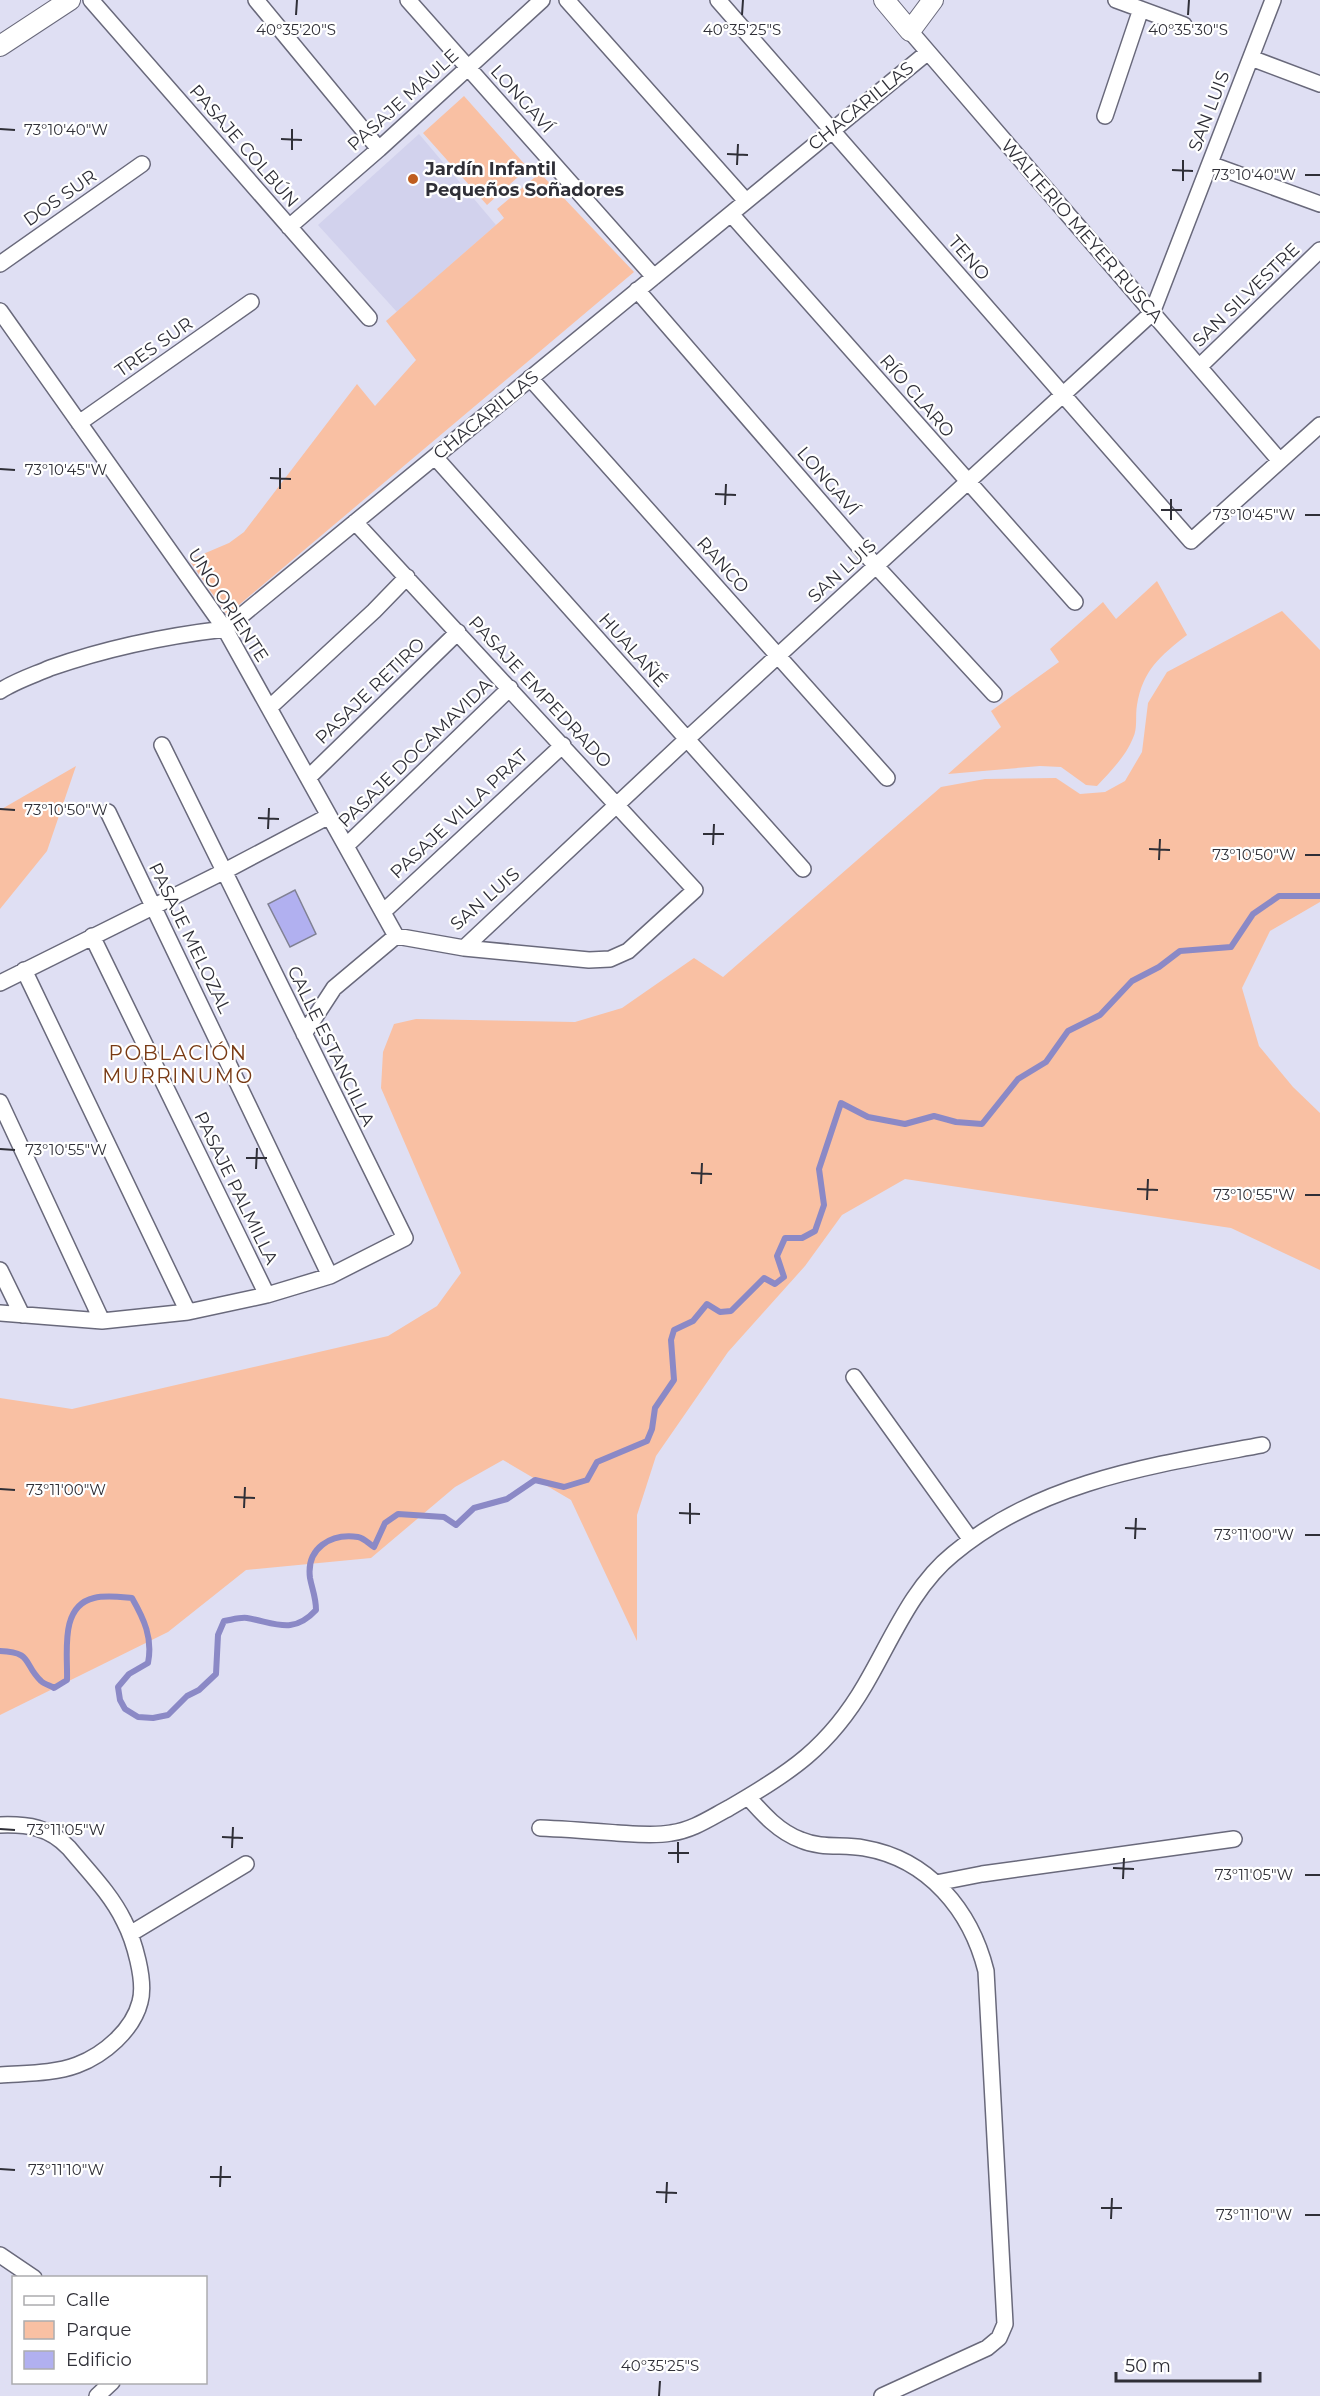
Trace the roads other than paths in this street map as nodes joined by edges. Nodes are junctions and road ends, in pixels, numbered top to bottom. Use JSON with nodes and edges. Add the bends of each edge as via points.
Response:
{"nodes":[{"id":1,"x":70,"y":0,"type":"edge"},
{"id":2,"x":91,"y":0,"type":"edge"},
{"id":3,"x":256,"y":0,"type":"edge"},
{"id":4,"x":408,"y":0,"type":"edge"},
{"id":5,"x":542,"y":0,"type":"edge"},
{"id":6,"x":567,"y":0,"type":"edge"},
{"id":7,"x":718,"y":0,"type":"edge"},
{"id":8,"x":884,"y":0,"type":"edge"},
{"id":9,"x":933,"y":0,"type":"edge"},
{"id":10,"x":1116,"y":0,"type":"edge"},
{"id":11,"x":1273,"y":0,"type":"edge"},
{"id":12,"x":1141,"y":9,"type":"junction"},
{"id":13,"x":1184,"y":25,"type":"dead end"},
{"id":14,"x":910,"y":31,"type":"junction"},
{"id":15,"x":0,"y":46,"type":"edge"},
{"id":16,"x":928,"y":52,"type":"junction"},
{"id":17,"x":1251,"y":58,"type":"junction"},
{"id":18,"x":468,"y":67,"type":"junction"},
{"id":19,"x":1320,"y":84,"type":"edge"},
{"id":20,"x":1105,"y":116,"type":"dead end"},
{"id":21,"x":832,"y":130,"type":"junction"},
{"id":22,"x":379,"y":149,"type":"junction"},
{"id":23,"x":142,"y":164,"type":"dead end"},
{"id":24,"x":1210,"y":164,"type":"junction"},
{"id":25,"x":746,"y":201,"type":"junction"},
{"id":26,"x":1320,"y":204,"type":"edge"},
{"id":27,"x":731,"y":214,"type":"junction"},
{"id":28,"x":289,"y":227,"type":"junction"},
{"id":29,"x":1320,"y":250,"type":"edge"},
{"id":30,"x":0,"y":264,"type":"edge"},
{"id":31,"x":654,"y":277,"type":"junction"},
{"id":32,"x":637,"y":290,"type":"junction"},
{"id":33,"x":251,"y":302,"type":"dead end"},
{"id":34,"x":0,"y":311,"type":"edge"},
{"id":35,"x":1152,"y":313,"type":"junction"},
{"id":36,"x":369,"y":318,"type":"dead end"},
{"id":37,"x":1199,"y":367,"type":"junction"},
{"id":38,"x":530,"y":378,"type":"junction"},
{"id":39,"x":1063,"y":395,"type":"junction"},
{"id":40,"x":79,"y":423,"type":"junction"},
{"id":41,"x":1320,"y":425,"type":"edge"},
{"id":42,"x":435,"y":457,"type":"junction"},
{"id":43,"x":1280,"y":461,"type":"junction"},
{"id":44,"x":968,"y":483,"type":"junction"},
{"id":45,"x":355,"y":522,"type":"junction"},
{"id":46,"x":876,"y":566,"type":"junction"},
{"id":47,"x":407,"y":577,"type":"junction"},
{"id":48,"x":1075,"y":602,"type":"dead end"},
{"id":49,"x":225,"y":629,"type":"junction"},
{"id":50,"x":458,"y":632,"type":"junction"},
{"id":51,"x":778,"y":655,"type":"junction"},
{"id":52,"x":2,"y":686,"type":"edge"},
{"id":53,"x":510,"y":688,"type":"junction"},
{"id":54,"x":994,"y":694,"type":"dead end"},
{"id":55,"x":268,"y":708,"type":"junction"},
{"id":56,"x":687,"y":739,"type":"junction"},
{"id":57,"x":162,"y":745,"type":"dead end"},
{"id":58,"x":563,"y":745,"type":"junction"},
{"id":59,"x":308,"y":778,"type":"junction"},
{"id":60,"x":887,"y":778,"type":"dead end"},
{"id":61,"x":618,"y":804,"type":"junction"},
{"id":62,"x":108,"y":812,"type":"dead end"},
{"id":63,"x":329,"y":816,"type":"junction"},
{"id":64,"x":346,"y":846,"type":"junction"},
{"id":65,"x":803,"y":869,"type":"dead end"},
{"id":66,"x":223,"y":872,"type":"junction"},
{"id":67,"x":152,"y":906,"type":"junction"},
{"id":68,"x":383,"y":912,"type":"junction"},
{"id":69,"x":92,"y":936,"type":"junction"},
{"id":70,"x":396,"y":936,"type":"junction"},
{"id":71,"x":464,"y":948,"type":"junction"},
{"id":72,"x":24,"y":970,"type":"junction"},
{"id":73,"x":0,"y":983,"type":"edge"},
{"id":74,"x":304,"y":1034,"type":"junction"},
{"id":75,"x":0,"y":1102,"type":"edge"},
{"id":76,"x":0,"y":1270,"type":"edge"},
{"id":77,"x":330,"y":1276,"type":"junction"},
{"id":78,"x":267,"y":1295,"type":"junction"},
{"id":79,"x":188,"y":1312,"type":"junction"},
{"id":80,"x":0,"y":1313,"type":"edge"},
{"id":81,"x":22,"y":1315,"type":"junction"},
{"id":82,"x":102,"y":1321,"type":"junction"},
{"id":83,"x":854,"y":1377,"type":"dead end"},
{"id":84,"x":1262,"y":1444,"type":"dead end"},
{"id":85,"x":971,"y":1540,"type":"junction"},
{"id":86,"x":748,"y":1797,"type":"junction"},
{"id":87,"x":0,"y":1825,"type":"edge"},
{"id":88,"x":540,"y":1828,"type":"dead end"},
{"id":89,"x":1234,"y":1839,"type":"dead end"},
{"id":90,"x":246,"y":1864,"type":"dead end"},
{"id":91,"x":936,"y":1883,"type":"junction"},
{"id":92,"x":130,"y":1934,"type":"junction"},
{"id":93,"x":0,"y":2075,"type":"edge"},
{"id":94,"x":0,"y":2255,"type":"edge"},
{"id":95,"x":32,"y":2276,"type":"edge"},
{"id":96,"x":112,"y":2384,"type":"edge"},
{"id":97,"x":97,"y":2396,"type":"edge"},
{"id":98,"x":882,"y":2396,"type":"edge"}],
"edges":[{"from":1,"to":15,"type":"street"},
{"from":2,"to":28,"type":"street","name":"PASAJE COLBÚN"},
{"from":3,"to":22,"type":"street"},
{"from":4,"to":18,"type":"street","name":"LONGAVÍ"},
{"from":5,"to":18,"type":"street","name":"PASAJE MAULE"},
{"from":6,"to":25,"type":"street"},
{"from":7,"to":21,"type":"street","name":"TENO"},
{"from":8,"to":14,"type":"street","name":"WALTERIO MEYER RUSCA"},
{"from":9,"to":14,"type":"street","name":"CHACARILLAS"},
{"from":10,"to":12,"type":"street"},
{"from":11,"to":17,"type":"street","name":"SAN LUIS"},
{"from":12,"to":13,"type":"street"},
{"from":12,"to":20,"type":"street"},
{"from":14,"to":16,"type":"street","name":"WALTERIO MEYER RUSCA"},
{"from":16,"to":21,"type":"street","name":"CHACARILLAS"},
{"from":16,"to":35,"type":"street","name":"WALTERIO MEYER RUSCA"},
{"from":17,"to":19,"type":"street"},
{"from":17,"to":24,"type":"street","name":"SAN LUIS"},
{"from":18,"to":22,"type":"street","name":"PASAJE MAULE"},
{"from":18,"to":31,"type":"street","name":"LONGAVÍ"},
{"from":21,"to":25,"type":"street","name":"CHACARILLAS"},
{"from":21,"to":39,"type":"street","name":"TENO"},
{"from":22,"to":28,"type":"street","name":"PASAJE MAULE"},
{"from":23,"to":30,"type":"street","name":"DOS SUR"},
{"from":24,"to":26,"type":"street"},
{"from":24,"to":35,"type":"street","name":"SAN LUIS"},
{"from":25,"to":27,"type":"street","name":"CHACARILLAS"},
{"from":27,"to":31,"type":"street","name":"CHACARILLAS"},
{"from":27,"to":44,"type":"street","name":"RÍO CLARO"},
{"from":28,"to":36,"type":"street","name":"PASAJE COLBÚN"},
{"from":29,"to":37,"type":"street","name":"SAN SILVESTRE"},
{"from":31,"to":32,"type":"street","name":"CHACARILLAS"},
{"from":32,"to":38,"type":"street","name":"CHACARILLAS"},
{"from":32,"to":46,"type":"street","name":"LONGAVÍ"},
{"from":33,"to":40,"type":"street","name":"TRES SUR"},
{"from":34,"to":40,"type":"street","name":"UNO ORIENTE"},
{"from":35,"to":37,"type":"street","name":"WALTERIO MEYER RUSCA"},
{"from":35,"to":39,"type":"street","name":"SAN LUIS"},
{"from":37,"to":43,"type":"street","name":"WALTERIO MEYER RUSCA"},
{"from":38,"to":42,"type":"street","name":"CHACARILLAS"},
{"from":38,"to":51,"type":"street","name":"RANCO"},
{"from":39,"to":43,"type":"street","name":"TENO","via":[[1191,541]]},
{"from":39,"to":44,"type":"street","name":"SAN LUIS"},
{"from":40,"to":49,"type":"street","name":"UNO ORIENTE"},
{"from":41,"to":43,"type":"street"},
{"from":42,"to":45,"type":"street","name":"CHACARILLAS"},
{"from":42,"to":56,"type":"street","name":"HUALAÑÉ"},
{"from":44,"to":46,"type":"street","name":"SAN LUIS"},
{"from":44,"to":48,"type":"street","name":"RÍO CLARO"},
{"from":45,"to":47,"type":"street","name":"PASAJE EMPEDRADO"},
{"from":45,"to":49,"type":"street","name":"CHACARILLAS"},
{"from":46,"to":51,"type":"street","name":"SAN LUIS"},
{"from":46,"to":54,"type":"street","name":"LONGAVÍ"},
{"from":47,"to":50,"type":"street","name":"PASAJE EMPEDRADO"},
{"from":47,"to":55,"type":"street"},
{"from":49,"to":52,"type":"street","via":[[105,650]]},
{"from":49,"to":55,"type":"street","name":"UNO ORIENTE"},
{"from":50,"to":53,"type":"street","name":"PASAJE EMPEDRADO"},
{"from":50,"to":59,"type":"street","name":"PASAJE RETIRO"},
{"from":51,"to":56,"type":"street","name":"SAN LUIS"},
{"from":51,"to":60,"type":"street","name":"RANCO"},
{"from":53,"to":58,"type":"street","name":"PASAJE EMPEDRADO"},
{"from":53,"to":64,"type":"street","name":"PASAJE DOCAMAVIDA"},
{"from":55,"to":59,"type":"street","name":"UNO ORIENTE"},
{"from":56,"to":61,"type":"street","name":"SAN LUIS"},
{"from":56,"to":65,"type":"street","name":"HUALAÑÉ"},
{"from":57,"to":66,"type":"street","name":"CALLE ESTANCILLA"},
{"from":58,"to":61,"type":"street","name":"PASAJE EMPEDRADO"},
{"from":58,"to":68,"type":"street","name":"PASAJE VILLA PRAT"},
{"from":59,"to":63,"type":"street","name":"UNO ORIENTE"},
{"from":61,"to":71,"type":"street","name":"SAN LUIS"},
{"from":61,"to":71,"type":"street","name":"PASAJE EMPEDRADO","via":[[695,890],[628,951],[609,959]]},
{"from":62,"to":67,"type":"street","name":"PASAJE MELOZAL"},
{"from":63,"to":64,"type":"street","name":"UNO ORIENTE"},
{"from":63,"to":66,"type":"street"},
{"from":64,"to":68,"type":"street","name":"UNO ORIENTE"},
{"from":66,"to":67,"type":"street"},
{"from":66,"to":74,"type":"street","name":"CALLE ESTANCILLA"},
{"from":67,"to":69,"type":"street"},
{"from":67,"to":77,"type":"street","name":"PASAJE MELOZAL"},
{"from":68,"to":70,"type":"street","name":"UNO ORIENTE"},
{"from":69,"to":72,"type":"street"},
{"from":69,"to":78,"type":"street","name":"PASAJE PALMILLA"},
{"from":70,"to":71,"type":"street","name":"SAN LUIS"},
{"from":70,"to":74,"type":"street","via":[[334,988]]},
{"from":72,"to":73,"type":"street"},
{"from":72,"to":79,"type":"street"},
{"from":74,"to":77,"type":"street","name":"CALLE ESTANCILLA","via":[[405,1238]]},
{"from":75,"to":82,"type":"street"},
{"from":76,"to":81,"type":"street"},
{"from":77,"to":78,"type":"street"},
{"from":78,"to":79,"type":"street"},
{"from":79,"to":82,"type":"street"},
{"from":80,"to":81,"type":"street"},
{"from":81,"to":82,"type":"street"},
{"from":83,"to":85,"type":"street"},
{"from":84,"to":85,"type":"street","via":[[1147,1466],[1083,1484],[1024,1509]]},
{"from":85,"to":86,"type":"street","via":[[923,1585],[854,1705],[828,1738],[788,1773]]},
{"from":86,"to":88,"type":"street","via":[[693,1828],[674,1833]]},
{"from":86,"to":91,"type":"street","via":[[777,1826],[802,1841],[877,1850],[908,1862]]},
{"from":87,"to":92,"type":"street","via":[[34,1826],[61,1840],[110,1899]]},
{"from":89,"to":91,"type":"street"},
{"from":90,"to":92,"type":"street"},
{"from":91,"to":98,"type":"street","via":[[968,1923],[986,1971],[1006,2317],[999,2337],[987,2348]]},
{"from":92,"to":93,"type":"street","via":[[141,1994],[137,2010],[117,2038],[101,2053],[76,2066]]},
{"from":94,"to":95,"type":"street"},
{"from":96,"to":97,"type":"street"}]}
